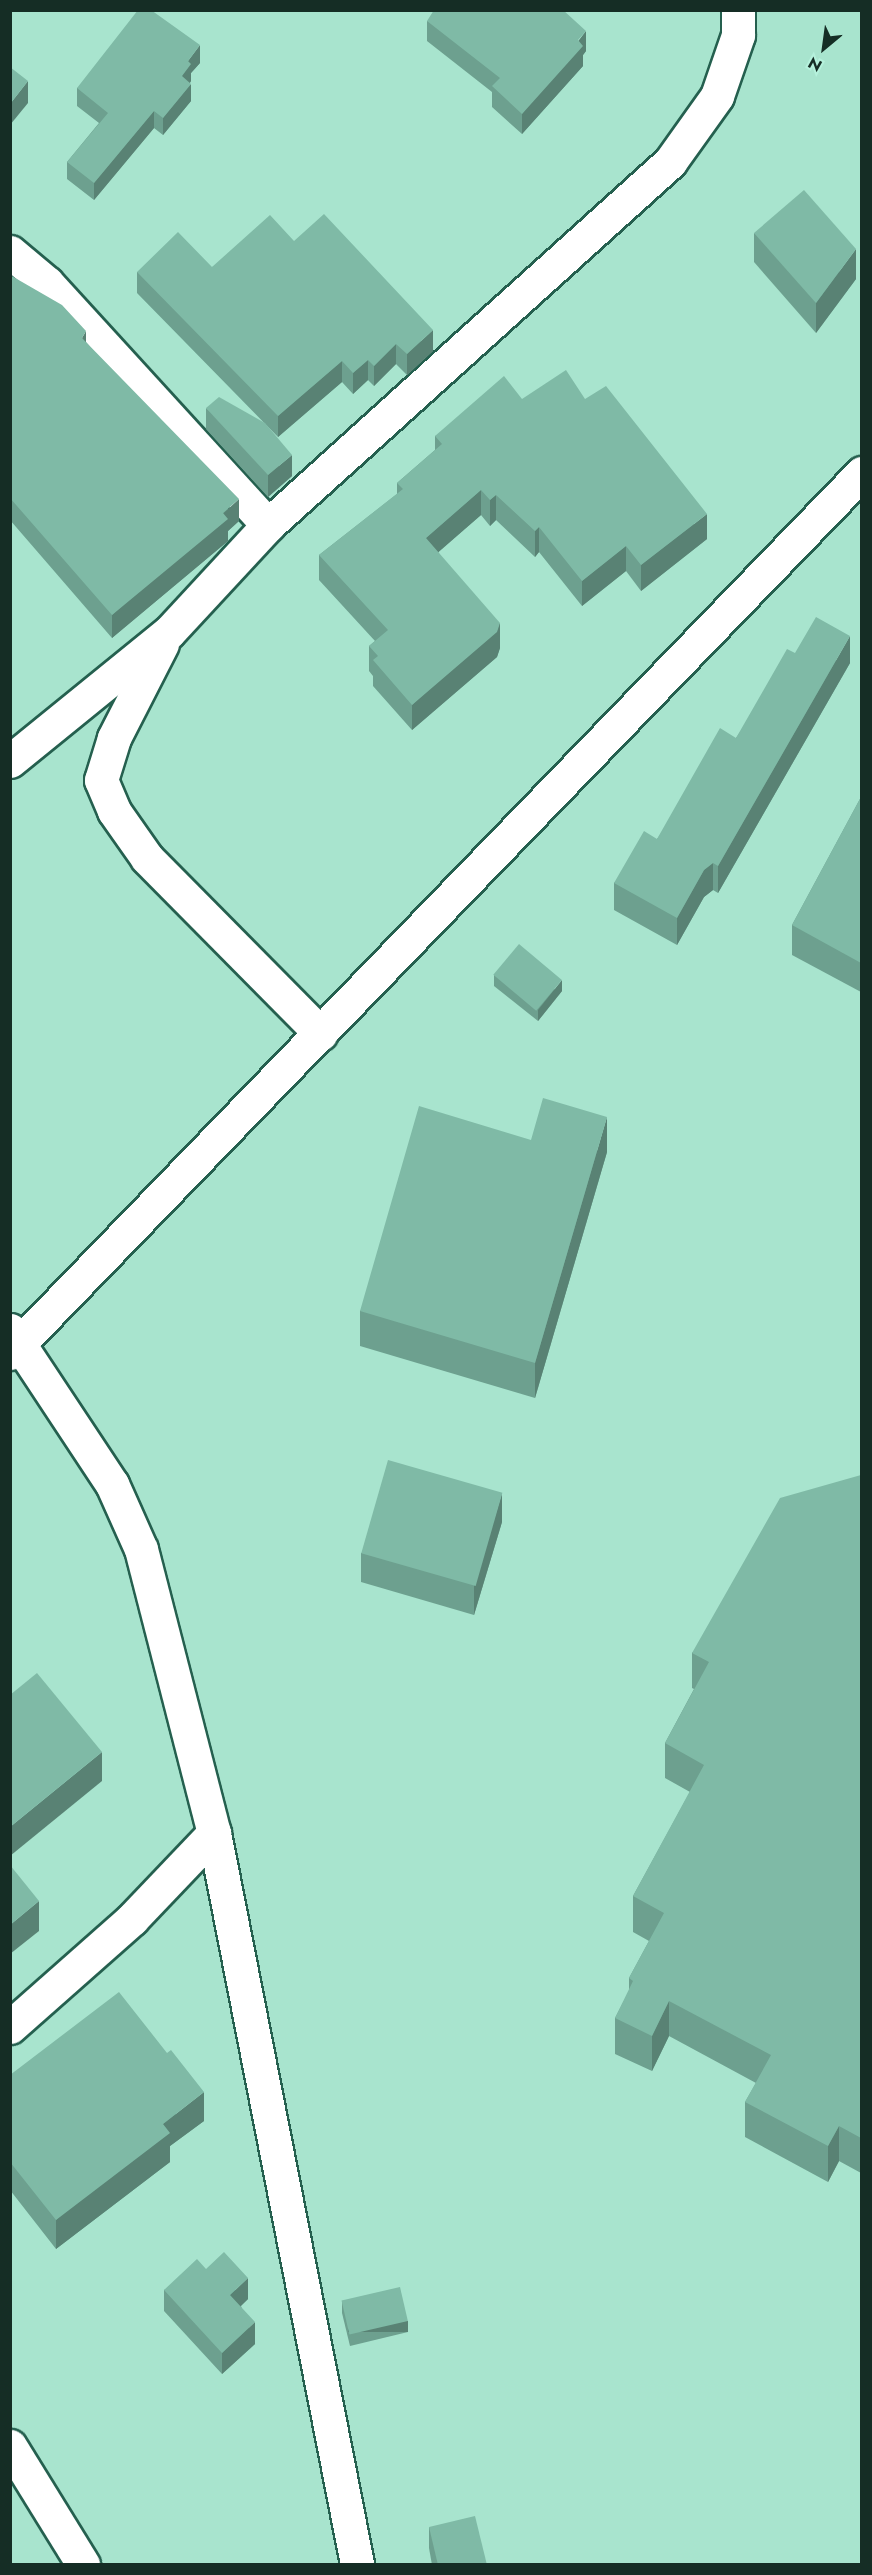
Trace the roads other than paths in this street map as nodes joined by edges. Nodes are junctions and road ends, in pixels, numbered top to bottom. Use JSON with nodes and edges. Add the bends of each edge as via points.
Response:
{"nodes":[{"id":1,"x":738,"y":10,"type":"edge"},
{"id":2,"x":10,"y":252,"type":"edge"},
{"id":3,"x":861,"y":473,"type":"edge"},
{"id":4,"x":268,"y":525,"type":"junction"},
{"id":5,"x":169,"y":632,"type":"junction"},
{"id":6,"x":10,"y":761,"type":"edge"},
{"id":7,"x":321,"y":1034,"type":"junction"},
{"id":8,"x":14,"y":1343,"type":"edge"},
{"id":9,"x":214,"y":1833,"type":"junction"},
{"id":10,"x":10,"y":2027,"type":"edge"},
{"id":11,"x":10,"y":2446,"type":"edge"},
{"id":12,"x":83,"y":2565,"type":"edge"},
{"id":13,"x":357,"y":2565,"type":"edge"}],
"edges":[{"from":1,"to":4,"type":"street","via":[[738,35],[717,96],[670,162]]},
{"from":2,"to":4,"type":"street","via":[[46,283]]},
{"from":3,"to":7,"type":"street"},
{"from":4,"to":5,"type":"street"},
{"from":5,"to":6,"type":"street"},
{"from":5,"to":7,"type":"street","via":[[114,738],[101,780],[114,810],[147,858]]},
{"from":7,"to":8,"type":"street"},
{"from":8,"to":9,"type":"street","via":[[112,1484],[141,1549]]},
{"from":9,"to":10,"type":"street","via":[[132,1919]]},
{"from":9,"to":13,"type":"street"},
{"from":11,"to":12,"type":"street"}]}
